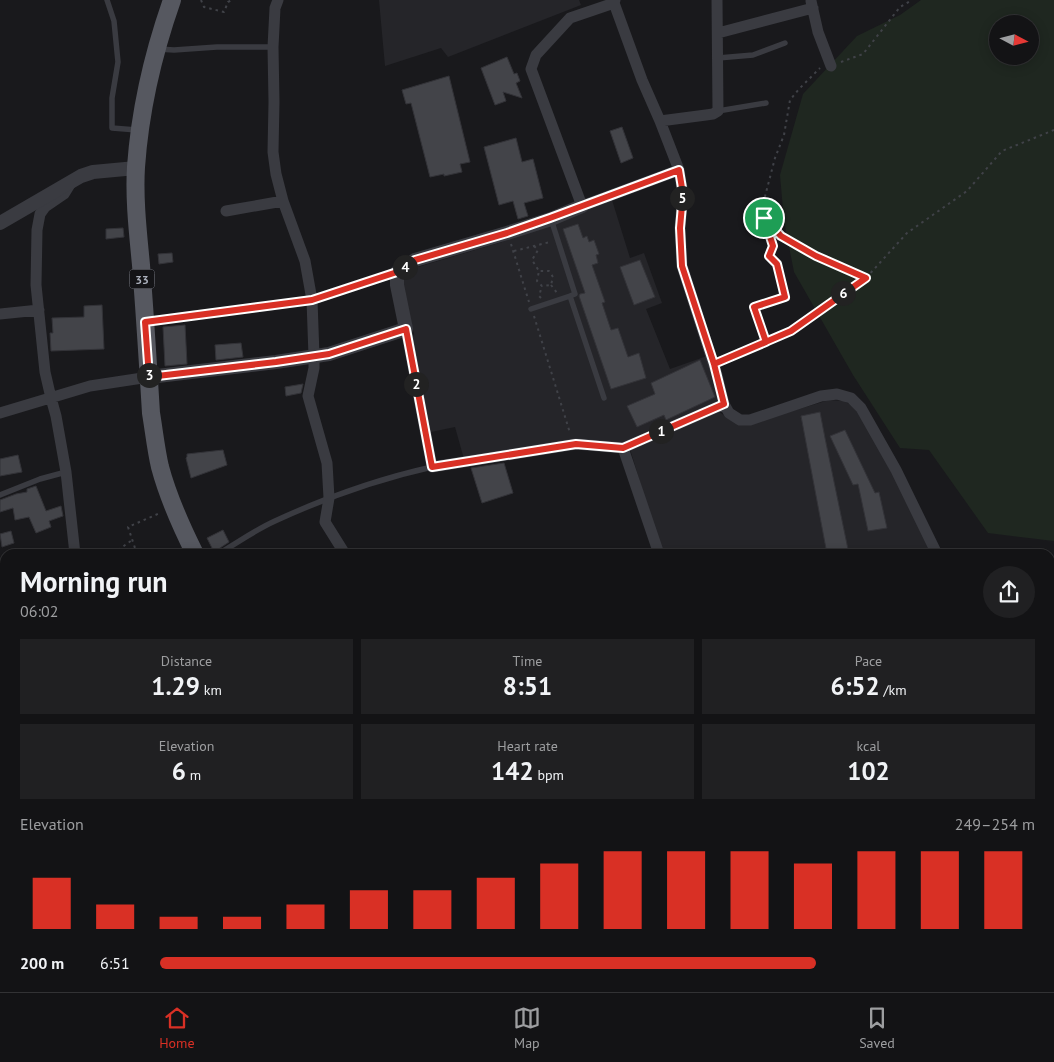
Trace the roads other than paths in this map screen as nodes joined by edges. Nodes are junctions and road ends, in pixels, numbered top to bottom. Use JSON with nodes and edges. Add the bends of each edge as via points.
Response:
{"nodes":[{"id":1,"x":107,"y":0,"type":"edge"},
{"id":2,"x":172,"y":0,"type":"edge"},
{"id":3,"x":278,"y":0,"type":"edge"},
{"id":4,"x":717,"y":0,"type":"edge"},
{"id":5,"x":615,"y":2,"type":"edge"},
{"id":6,"x":812,"y":4,"type":"edge"},
{"id":7,"x":718,"y":33,"type":"junction"},
{"id":8,"x":785,"y":43,"type":"dead end"},
{"id":9,"x":273,"y":47,"type":"junction"},
{"id":10,"x":156,"y":49,"type":"junction"},
{"id":11,"x":718,"y":58,"type":"junction"},
{"id":12,"x":831,"y":66,"type":"road end"},
{"id":13,"x":766,"y":103,"type":"dead end"},
{"id":14,"x":718,"y":110,"type":"junction"},
{"id":15,"x":660,"y":121,"type":"junction"},
{"id":16,"x":140,"y":131,"type":"junction"},
{"id":17,"x":136,"y":168,"type":"junction"},
{"id":18,"x":679,"y":170,"type":"junction"},
{"id":19,"x":72,"y":181,"type":"junction"},
{"id":20,"x":283,"y":201,"type":"junction"},
{"id":21,"x":582,"y":206,"type":"junction"},
{"id":22,"x":226,"y":211,"type":"dead end"},
{"id":23,"x":550,"y":218,"type":"junction"},
{"id":24,"x":0,"y":223,"type":"edge"},
{"id":25,"x":397,"y":272,"type":"junction"},
{"id":26,"x":570,"y":296,"type":"junction"},
{"id":27,"x":312,"y":300,"type":"junction"},
{"id":28,"x":531,"y":309,"type":"road end"},
{"id":29,"x":39,"y":310,"type":"junction"},
{"id":30,"x":0,"y":314,"type":"edge"},
{"id":31,"x":145,"y":322,"type":"junction"},
{"id":32,"x":406,"y":329,"type":"junction"},
{"id":33,"x":791,"y":331,"type":"road end"},
{"id":34,"x":314,"y":356,"type":"junction"},
{"id":35,"x":714,"y":364,"type":"junction"},
{"id":36,"x":149,"y":377,"type":"junction"},
{"id":37,"x":51,"y":398,"type":"junction"},
{"id":38,"x":604,"y":398,"type":"dead end"},
{"id":39,"x":724,"y":404,"type":"junction"},
{"id":40,"x":0,"y":413,"type":"edge"},
{"id":41,"x":623,"y":448,"type":"junction"},
{"id":42,"x":432,"y":467,"type":"junction"},
{"id":43,"x":66,"y":472,"type":"junction"},
{"id":44,"x":0,"y":495,"type":"edge"},
{"id":45,"x":329,"y":498,"type":"junction"},
{"id":46,"x":74,"y":549,"type":"edge"},
{"id":47,"x":192,"y":549,"type":"edge"},
{"id":48,"x":226,"y":549,"type":"edge"},
{"id":49,"x":342,"y":549,"type":"edge"},
{"id":50,"x":657,"y":549,"type":"edge"},
{"id":51,"x":935,"y":549,"type":"edge"}],
"edges":[{"from":1,"to":16,"type":"lane","via":[[114,21],[118,62],[112,98],[112,128]]},
{"from":2,"to":10,"type":"main road","number":"33"},
{"from":3,"to":9,"type":"street"},
{"from":4,"to":7,"type":"street"},
{"from":5,"to":15,"type":"street"},
{"from":5,"to":21,"type":"street","via":[[570,18],[536,55],[531,69]]},
{"from":6,"to":7,"type":"street"},
{"from":6,"to":12,"type":"street"},
{"from":7,"to":11,"type":"street"},
{"from":8,"to":11,"type":"lane","via":[[753,55]]},
{"from":9,"to":10,"type":"lane"},
{"from":9,"to":20,"type":"street","via":[[272,152]]},
{"from":10,"to":16,"type":"main road","number":"33"},
{"from":11,"to":14,"type":"street"},
{"from":13,"to":14,"type":"lane"},
{"from":14,"to":15,"type":"street","via":[[706,116]]},
{"from":15,"to":18,"type":"street"},
{"from":16,"to":17,"type":"main road","number":"33"},
{"from":17,"to":19,"type":"street","via":[[93,172]]},
{"from":17,"to":31,"type":"main road","number":"33"},
{"from":18,"to":21,"type":"street"},
{"from":18,"to":35,"type":"street","via":[[683,194],[680,228],[682,266]]},
{"from":19,"to":24,"type":"street"},
{"from":19,"to":29,"type":"street","via":[[64,194],[40,214],[36,285]]},
{"from":20,"to":22,"type":"street"},
{"from":20,"to":27,"type":"street","via":[[305,261]]},
{"from":21,"to":23,"type":"street"},
{"from":23,"to":25,"type":"street","via":[[415,260]]},
{"from":23,"to":26,"type":"lane","via":[[576,294]]},
{"from":25,"to":27,"type":"lane"},
{"from":25,"to":32,"type":"street"},
{"from":26,"to":28,"type":"lane"},
{"from":26,"to":38,"type":"lane"},
{"from":27,"to":31,"type":"lane"},
{"from":27,"to":34,"type":"street"},
{"from":29,"to":30,"type":"street"},
{"from":29,"to":37,"type":"street"},
{"from":31,"to":36,"type":"main road","number":"33"},
{"from":32,"to":34,"type":"street"},
{"from":32,"to":42,"type":"street"},
{"from":33,"to":35,"type":"lane"},
{"from":34,"to":36,"type":"street"},
{"from":34,"to":45,"type":"street","via":[[308,396],[327,463]]},
{"from":35,"to":39,"type":"street"},
{"from":36,"to":37,"type":"street","via":[[90,386]]},
{"from":36,"to":47,"type":"main road","number":"33","via":[[160,468]]},
{"from":37,"to":40,"type":"street"},
{"from":37,"to":43,"type":"street"},
{"from":39,"to":41,"type":"street"},
{"from":39,"to":51,"type":"street","via":[[729,413],[740,420],[750,420],[822,396],[837,394],[851,398],[861,408],[896,470]]},
{"from":41,"to":42,"type":"street","via":[[576,444]]},
{"from":41,"to":50,"type":"street"},
{"from":42,"to":45,"type":"lane","via":[[396,475]]},
{"from":43,"to":44,"type":"lane"},
{"from":43,"to":46,"type":"street"},
{"from":45,"to":48,"type":"lane","via":[[274,521]]},
{"from":45,"to":49,"type":"street","via":[[325,522]]}]}
